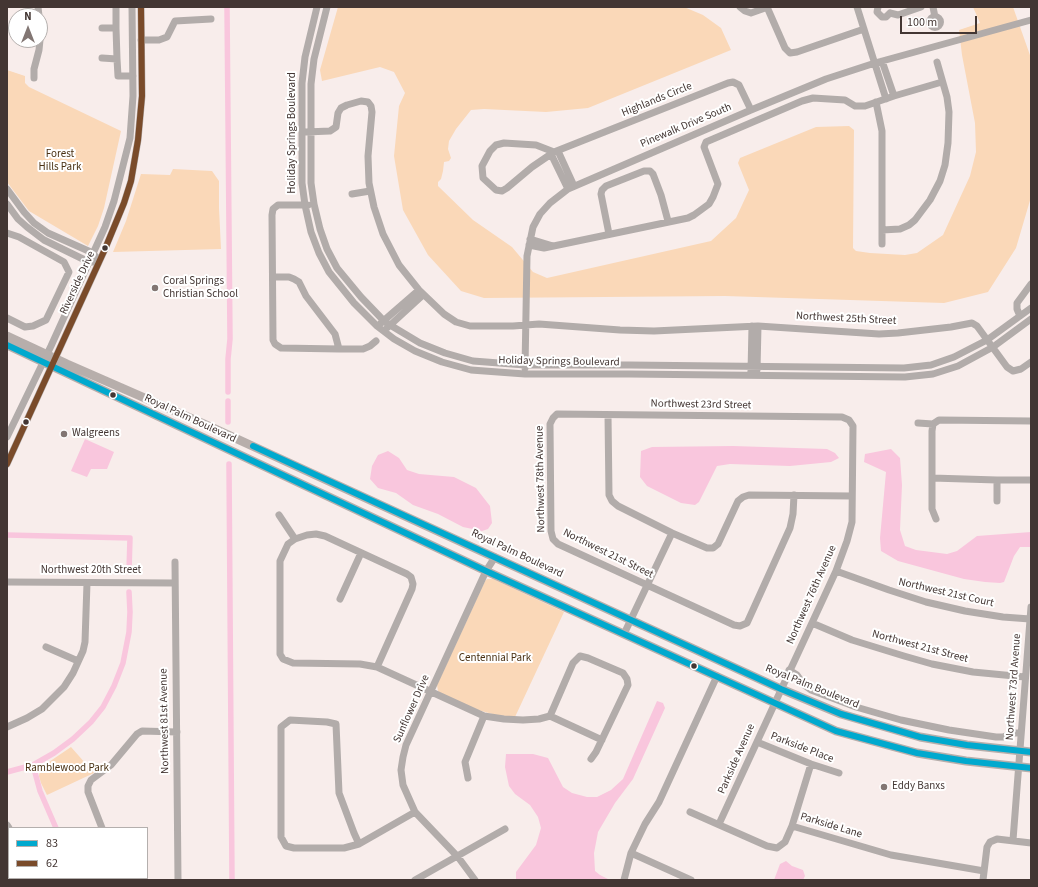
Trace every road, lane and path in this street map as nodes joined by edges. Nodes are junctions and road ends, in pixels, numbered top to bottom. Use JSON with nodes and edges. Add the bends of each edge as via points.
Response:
{"nodes":[{"id":1,"x":116,"y":7,"type":"edge"},
{"id":2,"x":132,"y":7,"type":"edge"},
{"id":3,"x":141,"y":7,"type":"edge"},
{"id":4,"x":317,"y":7,"type":"edge"},
{"id":5,"x":327,"y":7,"type":"edge"},
{"id":6,"x":740,"y":7,"type":"edge"},
{"id":7,"x":767,"y":7,"type":"edge"},
{"id":8,"x":857,"y":7,"type":"edge"},
{"id":9,"x":878,"y":7,"type":"edge"},
{"id":10,"x":921,"y":7,"type":"edge"},
{"id":11,"x":933,"y":7,"type":"edge"},
{"id":12,"x":889,"y":10,"type":"edge"},
{"id":13,"x":935,"y":17,"type":"dead end"},
{"id":14,"x":211,"y":19,"type":"dead end"},
{"id":15,"x":1031,"y":20,"type":"edge"},
{"id":16,"x":102,"y":28,"type":"dead end"},
{"id":17,"x":116,"y":28,"type":"junction"},
{"id":18,"x":864,"y":29,"type":"junction"},
{"id":19,"x":141,"y":40,"type":"junction"},
{"id":20,"x":39,"y":48,"type":"edge"},
{"id":21,"x":102,"y":58,"type":"dead end"},
{"id":22,"x":117,"y":58,"type":"junction"},
{"id":23,"x":879,"y":62,"type":"junction"},
{"id":24,"x":936,"y":62,"type":"dead end"},
{"id":25,"x":133,"y":76,"type":"junction"},
{"id":26,"x":34,"y":78,"type":"dead end"},
{"id":27,"x":942,"y":82,"type":"junction"},
{"id":28,"x":894,"y":96,"type":"junction"},
{"id":29,"x":886,"y":99,"type":"junction"},
{"id":30,"x":876,"y":102,"type":"junction"},
{"id":31,"x":751,"y":110,"type":"junction"},
{"id":32,"x":311,"y":132,"type":"junction"},
{"id":33,"x":302,"y":133,"type":"junction"},
{"id":34,"x":554,"y":152,"type":"junction"},
{"id":35,"x":571,"y":188,"type":"junction"},
{"id":36,"x":7,"y":189,"type":"edge"},
{"id":37,"x":370,"y":191,"type":"junction"},
{"id":38,"x":352,"y":194,"type":"dead end"},
{"id":39,"x":7,"y":204,"type":"edge"},
{"id":40,"x":314,"y":204,"type":"junction"},
{"id":41,"x":305,"y":205,"type":"junction"},
{"id":42,"x":668,"y":221,"type":"junction"},
{"id":43,"x":34,"y":223,"type":"junction"},
{"id":44,"x":27,"y":228,"type":"junction"},
{"id":45,"x":882,"y":230,"type":"junction"},
{"id":46,"x":7,"y":233,"type":"edge"},
{"id":47,"x":609,"y":234,"type":"junction"},
{"id":48,"x":19,"y":237,"type":"junction"},
{"id":49,"x":529,"y":242,"type":"junction"},
{"id":50,"x":882,"y":244,"type":"dead end"},
{"id":51,"x":93,"y":253,"type":"junction"},
{"id":52,"x":89,"y":262,"type":"junction"},
{"id":53,"x":99,"y":262,"type":"junction"},
{"id":54,"x":272,"y":277,"type":"junction"},
{"id":55,"x":1030,"y":287,"type":"edge"},
{"id":56,"x":421,"y":292,"type":"junction"},
{"id":57,"x":1031,"y":308,"type":"edge"},
{"id":58,"x":1020,"y":316,"type":"junction"},
{"id":59,"x":7,"y":318,"type":"edge"},
{"id":60,"x":1031,"y":319,"type":"edge"},
{"id":61,"x":387,"y":323,"type":"junction"},
{"id":62,"x":526,"y":325,"type":"junction"},
{"id":63,"x":755,"y":326,"type":"junction"},
{"id":64,"x":381,"y":328,"type":"junction"},
{"id":65,"x":7,"y":336,"type":"edge"},
{"id":66,"x":987,"y":340,"type":"junction"},
{"id":67,"x":376,"y":341,"type":"dead end"},
{"id":68,"x":7,"y":345,"type":"edge"},
{"id":69,"x":993,"y":347,"type":"junction"},
{"id":70,"x":339,"y":349,"type":"junction"},
{"id":71,"x":45,"y":359,"type":"junction"},
{"id":72,"x":1031,"y":362,"type":"edge"},
{"id":73,"x":54,"y":363,"type":"junction"},
{"id":74,"x":525,"y":365,"type":"junction"},
{"id":75,"x":754,"y":367,"type":"junction"},
{"id":76,"x":525,"y":374,"type":"junction"},
{"id":77,"x":754,"y":376,"type":"junction"},
{"id":78,"x":608,"y":415,"type":"junction"},
{"id":79,"x":552,"y":418,"type":"joint"},
{"id":80,"x":849,"y":420,"type":"joint"},
{"id":81,"x":1031,"y":421,"type":"edge"},
{"id":82,"x":918,"y":423,"type":"dead end"},
{"id":83,"x":933,"y":424,"type":"junction"},
{"id":84,"x":7,"y":437,"type":"edge"},
{"id":85,"x":7,"y":464,"type":"edge"},
{"id":86,"x":932,"y":478,"type":"junction"},
{"id":87,"x":997,"y":480,"type":"junction"},
{"id":88,"x":1031,"y":480,"type":"edge"},
{"id":89,"x":794,"y":495,"type":"junction"},
{"id":90,"x":852,"y":496,"type":"junction"},
{"id":91,"x":997,"y":501,"type":"dead end"},
{"id":92,"x":279,"y":515,"type":"dead end"},
{"id":93,"x":936,"y":519,"type":"dead end"},
{"id":94,"x":672,"y":533,"type":"junction"},
{"id":95,"x":295,"y":538,"type":"junction"},
{"id":96,"x":553,"y":539,"type":"joint"},
{"id":97,"x":361,"y":553,"type":"junction"},
{"id":98,"x":495,"y":557,"type":"junction"},
{"id":99,"x":175,"y":562,"type":"dead end"},
{"id":100,"x":486,"y":571,"type":"junction"},
{"id":101,"x":836,"y":571,"type":"junction"},
{"id":102,"x":7,"y":582,"type":"edge"},
{"id":103,"x":87,"y":583,"type":"junction"},
{"id":104,"x":174,"y":583,"type":"junction"},
{"id":105,"x":647,"y":586,"type":"junction"},
{"id":106,"x":340,"y":599,"type":"dead end"},
{"id":107,"x":1031,"y":607,"type":"edge"},
{"id":108,"x":631,"y":620,"type":"junction"},
{"id":109,"x":1030,"y":620,"type":"junction"},
{"id":110,"x":812,"y":623,"type":"junction"},
{"id":111,"x":624,"y":634,"type":"junction"},
{"id":112,"x":46,"y":647,"type":"dead end"},
{"id":113,"x":78,"y":662,"type":"junction"},
{"id":114,"x":377,"y":667,"type":"junction"},
{"id":115,"x":789,"y":670,"type":"junction"},
{"id":116,"x":717,"y":676,"type":"junction"},
{"id":117,"x":1025,"y":677,"type":"junction"},
{"id":118,"x":781,"y":689,"type":"junction"},
{"id":119,"x":431,"y":692,"type":"junction"},
{"id":120,"x":774,"y":703,"type":"junction"},
{"id":121,"x":484,"y":716,"type":"junction"},
{"id":122,"x":550,"y":716,"type":"junction"},
{"id":123,"x":7,"y":727,"type":"edge"},
{"id":124,"x":177,"y":732,"type":"junction"},
{"id":125,"x":1021,"y":733,"type":"junction"},
{"id":126,"x":602,"y":740,"type":"junction"},
{"id":127,"x":757,"y":742,"type":"junction"},
{"id":128,"x":1020,"y":751,"type":"junction"},
{"id":129,"x":1031,"y":752,"type":"edge"},
{"id":130,"x":591,"y":759,"type":"dead end"},
{"id":131,"x":811,"y":764,"type":"junction"},
{"id":132,"x":1018,"y":767,"type":"junction"},
{"id":133,"x":1031,"y":768,"type":"edge"},
{"id":134,"x":839,"y":774,"type":"dead end"},
{"id":135,"x":468,"y":778,"type":"dead end"},
{"id":136,"x":415,"y":812,"type":"junction"},
{"id":137,"x":690,"y":812,"type":"dead end"},
{"id":138,"x":719,"y":824,"type":"junction"},
{"id":139,"x":792,"y":826,"type":"junction"},
{"id":140,"x":102,"y":827,"type":"edge"},
{"id":141,"x":505,"y":829,"type":"dead end"},
{"id":142,"x":1013,"y":840,"type":"junction"},
{"id":143,"x":1031,"y":843,"type":"edge"},
{"id":144,"x":359,"y":844,"type":"junction"},
{"id":145,"x":631,"y":853,"type":"junction"},
{"id":146,"x":458,"y":857,"type":"junction"},
{"id":147,"x":984,"y":871,"type":"junction"},
{"id":148,"x":178,"y":880,"type":"edge"},
{"id":149,"x":415,"y":880,"type":"edge"},
{"id":150,"x":475,"y":880,"type":"edge"},
{"id":151,"x":624,"y":880,"type":"edge"},
{"id":152,"x":691,"y":880,"type":"edge"},
{"id":153,"x":983,"y":880,"type":"edge"}],
"edges":[{"from":1,"to":17,"type":"street"},
{"from":2,"to":25,"type":"street","name":"Riverside Drive"},
{"from":3,"to":19,"type":"street","name":"Riverside Drive"},
{"from":4,"to":33,"type":"street","name":"Holiday Springs Boulevard","via":[[305,57]]},
{"from":5,"to":32,"type":"street","name":"Holiday Springs Boulevard","via":[[314,59]]},
{"from":6,"to":7,"type":"street","via":[[751,13]]},
{"from":7,"to":18,"type":"street","via":[[785,48],[790,53]]},
{"from":8,"to":18,"type":"street"},
{"from":9,"to":12,"type":"street","via":[[879,16],[886,17]]},
{"from":10,"to":12,"type":"street","via":[[898,15]]},
{"from":11,"to":13,"type":"street"},
{"from":14,"to":19,"type":"street","via":[[175,20],[167,37],[159,40]]},
{"from":15,"to":23,"type":"street","name":"Pinewalk Drive South"},
{"from":16,"to":17,"type":"street"},
{"from":17,"to":22,"type":"street"},
{"from":18,"to":23,"type":"street"},
{"from":19,"to":53,"type":"street","name":"Riverside Drive","via":[[142,96],[138,140],[124,203]]},
{"from":20,"to":26,"type":"street"},
{"from":21,"to":22,"type":"street"},
{"from":22,"to":25,"type":"street","via":[[118,76]]},
{"from":23,"to":28,"type":"street"},
{"from":23,"to":29,"type":"street"},
{"from":23,"to":31,"type":"street","name":"Pinewalk Drive South","via":[[826,79]]},
{"from":24,"to":27,"type":"street"},
{"from":25,"to":51,"type":"street","name":"Riverside Drive","via":[[128,147],[114,201]]},
{"from":27,"to":28,"type":"street","name":"Pinewalk Drive South"},
{"from":27,"to":45,"type":"street","via":[[947,97],[949,129],[945,165],[940,181],[915,220],[900,229]]},
{"from":28,"to":29,"type":"street","name":"Pinewalk Drive South"},
{"from":29,"to":30,"type":"street","name":"Pinewalk Drive South"},
{"from":30,"to":42,"type":"street","name":"Pinewalk Drive South","via":[[855,106],[845,100],[813,98],[706,142],[704,147],[718,184],[714,197],[694,215]]},
{"from":30,"to":45,"type":"street","via":[[882,130]]},
{"from":31,"to":34,"type":"street","name":"Highlands Circle","via":[[739,85],[728,83]]},
{"from":31,"to":35,"type":"street","name":"Pinewalk Drive South"},
{"from":32,"to":33,"type":"street"},
{"from":32,"to":37,"type":"street","name":"Northwest 25th Street","via":[[330,131],[336,127],[338,113],[347,104],[368,102],[372,112],[368,156]]},
{"from":32,"to":40,"type":"street","name":"Holiday Springs Boulevard","via":[[311,183]]},
{"from":33,"to":41,"type":"street","name":"Holiday Springs Boulevard","via":[[302,183]]},
{"from":34,"to":34,"type":"street","name":"Highlands Circle","via":[[502,191],[496,190],[483,178],[482,166],[496,145],[536,145]]},
{"from":34,"to":35,"type":"street"},
{"from":35,"to":49,"type":"street","name":"Pinewalk Drive South","via":[[550,203],[540,214]]},
{"from":36,"to":43,"type":"street"},
{"from":37,"to":38,"type":"street"},
{"from":37,"to":56,"type":"street","name":"Northwest 25th Street","via":[[383,234],[399,265]]},
{"from":39,"to":44,"type":"street"},
{"from":40,"to":41,"type":"street"},
{"from":40,"to":61,"type":"street","name":"Holiday Springs Boulevard","via":[[322,236],[337,268]]},
{"from":41,"to":54,"type":"street","via":[[278,205],[273,209]]},
{"from":41,"to":64,"type":"street","name":"Holiday Springs Boulevard","via":[[311,232],[329,272],[354,303]]},
{"from":42,"to":47,"type":"street","name":"Pinewalk Drive South"},
{"from":42,"to":47,"type":"street","via":[[662,195],[653,174],[644,171],[602,190]]},
{"from":43,"to":44,"type":"street"},
{"from":43,"to":51,"type":"street"},
{"from":44,"to":48,"type":"street"},
{"from":44,"to":52,"type":"street","via":[[44,240]]},
{"from":45,"to":50,"type":"street"},
{"from":46,"to":48,"type":"street"},
{"from":47,"to":49,"type":"street","name":"Pinewalk Drive South","via":[[544,248]]},
{"from":48,"to":59,"type":"street","via":[[64,262],[69,272],[46,320],[25,328]]},
{"from":49,"to":62,"type":"street","name":"Pinewalk Drive South"},
{"from":51,"to":52,"type":"street","name":"Riverside Drive"},
{"from":51,"to":53,"type":"street"},
{"from":52,"to":53,"type":"street"},
{"from":52,"to":71,"type":"street","name":"Riverside Drive"},
{"from":53,"to":73,"type":"street","name":"Riverside Drive"},
{"from":54,"to":70,"type":"street","via":[[289,277],[299,282],[306,296],[335,334]]},
{"from":54,"to":70,"type":"street","via":[[275,344],[281,348]]},
{"from":55,"to":58,"type":"street","via":[[1017,304]]},
{"from":56,"to":61,"type":"street"},
{"from":56,"to":62,"type":"street","name":"Northwest 25th Street","via":[[456,322],[470,326]]},
{"from":57,"to":58,"type":"street","name":"Holiday Springs Boulevard"},
{"from":58,"to":66,"type":"street","name":"Holiday Springs Boulevard"},
{"from":60,"to":69,"type":"street","name":"Holiday Springs Boulevard"},
{"from":61,"to":64,"type":"street"},
{"from":61,"to":74,"type":"street","name":"Holiday Springs Boulevard","via":[[420,343],[445,353],[472,361]]},
{"from":62,"to":63,"type":"street","name":"Northwest 25th Street","via":[[654,331]]},
{"from":62,"to":74,"type":"street","name":"Pinewalk Drive South"},
{"from":63,"to":66,"type":"street","name":"Northwest 25th Street","via":[[879,334],[972,323],[978,326]]},
{"from":63,"to":75,"type":"street"},
{"from":64,"to":76,"type":"street","name":"Holiday Springs Boulevard","via":[[415,351],[442,362],[471,370]]},
{"from":65,"to":71,"type":"main road","name":"Royal Palm Boulevard"},
{"from":66,"to":69,"type":"street","name":"Northwest 25th Street"},
{"from":66,"to":75,"type":"street","name":"Holiday Springs Boulevard","via":[[954,357],[931,365],[904,368]]},
{"from":67,"to":70,"type":"street","via":[[363,349]]},
{"from":68,"to":71,"type":"main road","name":"Royal Palm Boulevard"},
{"from":69,"to":72,"type":"street","name":"Northwest 25th Street","via":[[1007,367],[1013,371]]},
{"from":69,"to":77,"type":"street","name":"Holiday Springs Boulevard","via":[[958,366],[933,374],[905,378]]},
{"from":71,"to":73,"type":"main road","name":"Royal Palm Boulevard"},
{"from":71,"to":84,"type":"street","name":"Riverside Drive"},
{"from":73,"to":85,"type":"street","name":"Riverside Drive"},
{"from":73,"to":98,"type":"main road","name":"Royal Palm Boulevard","via":[[218,430]]},
{"from":73,"to":100,"type":"main road","name":"Royal Palm Boulevard"},
{"from":74,"to":75,"type":"street","name":"Holiday Springs Boulevard"},
{"from":74,"to":76,"type":"street","name":"Pinewalk Drive South"},
{"from":75,"to":77,"type":"street"},
{"from":76,"to":77,"type":"street","name":"Holiday Springs Boulevard"},
{"from":78,"to":79,"type":"street","name":"Northwest 23rd Street","via":[[558,414]]},
{"from":78,"to":80,"type":"street","name":"Northwest 23rd Street","via":[[842,417]]},
{"from":78,"to":94,"type":"street","via":[[609,494],[612,501]]},
{"from":79,"to":96,"type":"street","name":"Northwest 78th Avenue","via":[[550,424]]},
{"from":80,"to":90,"type":"street","name":"Northwest 76th Avenue","via":[[853,426]]},
{"from":81,"to":83,"type":"street","via":[[939,420]]},
{"from":82,"to":83,"type":"street"},
{"from":83,"to":86,"type":"street"},
{"from":86,"to":87,"type":"street"},
{"from":86,"to":93,"type":"street","via":[[932,509]]},
{"from":87,"to":88,"type":"street"},
{"from":87,"to":91,"type":"street"},
{"from":89,"to":90,"type":"street"},
{"from":89,"to":94,"type":"street","via":[[749,494],[743,497],[738,501],[718,544],[713,548],[707,548]]},
{"from":89,"to":105,"type":"street","name":"Northwest 21st Street","via":[[790,528],[747,623],[734,625]]},
{"from":90,"to":101,"type":"street","name":"Northwest 76th Avenue","via":[[852,522]]},
{"from":92,"to":95,"type":"street"},
{"from":94,"to":105,"type":"street"},
{"from":95,"to":97,"type":"street","via":[[316,534],[325,536]]},
{"from":95,"to":114,"type":"street","via":[[288,544],[280,560],[280,654],[283,659],[293,663],[360,664]]},
{"from":96,"to":105,"type":"street","name":"Northwest 21st Street","via":[[558,544]]},
{"from":97,"to":106,"type":"street"},
{"from":97,"to":114,"type":"street","via":[[407,574],[412,580],[412,589]]},
{"from":98,"to":100,"type":"street","name":"Sunflower Drive"},
{"from":98,"to":108,"type":"main road","name":"Royal Palm Boulevard"},
{"from":99,"to":104,"type":"street","name":"Northwest 81st Avenue"},
{"from":100,"to":111,"type":"main road","name":"Royal Palm Boulevard"},
{"from":100,"to":119,"type":"street","name":"Sunflower Drive"},
{"from":101,"to":109,"type":"street","name":"Northwest 21st Court","via":[[926,602],[965,611]]},
{"from":101,"to":110,"type":"street","name":"Northwest 76th Avenue"},
{"from":102,"to":103,"type":"street","name":"Northwest 20th Street"},
{"from":103,"to":104,"type":"street","name":"Northwest 20th Street"},
{"from":103,"to":113,"type":"street","via":[[85,642]]},
{"from":104,"to":124,"type":"street","name":"Northwest 81st Avenue"},
{"from":105,"to":108,"type":"street"},
{"from":107,"to":109,"type":"street","name":"Northwest 73rd Avenue"},
{"from":108,"to":111,"type":"street"},
{"from":108,"to":118,"type":"main road","name":"Royal Palm Boulevard"},
{"from":109,"to":117,"type":"street","name":"Northwest 73rd Avenue"},
{"from":110,"to":115,"type":"street","name":"Northwest 76th Avenue"},
{"from":110,"to":117,"type":"street","name":"Northwest 21st Street","via":[[852,640],[925,662],[973,672]]},
{"from":111,"to":116,"type":"main road","name":"Royal Palm Boulevard"},
{"from":112,"to":113,"type":"street"},
{"from":113,"to":123,"type":"street","via":[[64,687],[42,709]]},
{"from":114,"to":119,"type":"street"},
{"from":115,"to":118,"type":"street","name":"Northwest 76th Avenue"},
{"from":115,"to":125,"type":"street","via":[[797,674],[811,690],[901,720],[996,737]]},
{"from":116,"to":120,"type":"main road","name":"Royal Palm Boulevard"},
{"from":116,"to":145,"type":"street","via":[[659,802]]},
{"from":117,"to":125,"type":"street","name":"Northwest 73rd Avenue"},
{"from":118,"to":120,"type":"street","name":"Northwest 76th Avenue"},
{"from":118,"to":128,"type":"main road","name":"Royal Palm Boulevard","via":[[840,714],[920,736]]},
{"from":119,"to":121,"type":"street"},
{"from":119,"to":136,"type":"street","name":"Sunflower Drive","via":[[406,744],[403,757],[403,785]]},
{"from":120,"to":127,"type":"street","name":"Parkside Avenue"},
{"from":120,"to":132,"type":"main road","name":"Royal Palm Boulevard","via":[[836,731],[876,743],[917,753]]},
{"from":121,"to":122,"type":"street","via":[[523,720]]},
{"from":121,"to":135,"type":"street","via":[[465,762]]},
{"from":122,"to":126,"type":"street"},
{"from":122,"to":126,"type":"street","via":[[573,663],[580,656],[623,673],[628,685]]},
{"from":124,"to":140,"type":"street","via":[[142,731],[111,764],[91,780],[88,792]]},
{"from":124,"to":148,"type":"street","name":"Northwest 81st Avenue"},
{"from":125,"to":128,"type":"street","name":"Northwest 73rd Avenue"},
{"from":126,"to":130,"type":"street"},
{"from":127,"to":131,"type":"street","name":"Parkside Place"},
{"from":127,"to":138,"type":"street","name":"Parkside Avenue"},
{"from":128,"to":129,"type":"main road","name":"Royal Palm Boulevard"},
{"from":128,"to":132,"type":"street","name":"Northwest 73rd Avenue"},
{"from":131,"to":134,"type":"street","name":"Parkside Place"},
{"from":131,"to":139,"type":"street"},
{"from":132,"to":133,"type":"main road","name":"Royal Palm Boulevard"},
{"from":132,"to":142,"type":"street","name":"Northwest 73rd Avenue"},
{"from":136,"to":144,"type":"street"},
{"from":136,"to":146,"type":"street","name":"Sunflower Drive"},
{"from":137,"to":138,"type":"street","name":"Parkside Lane"},
{"from":138,"to":139,"type":"street","name":"Parkside Lane","via":[[777,848],[785,842]]},
{"from":139,"to":147,"type":"street","name":"Parkside Lane","via":[[891,855]]},
{"from":141,"to":146,"type":"street"},
{"from":142,"to":143,"type":"street"},
{"from":142,"to":147,"type":"street","via":[[997,839],[990,842]]},
{"from":144,"to":144,"type":"street","via":[[339,793],[336,724],[290,720],[281,726],[281,837],[286,846],[344,848]]},
{"from":145,"to":151,"type":"street"},
{"from":145,"to":152,"type":"street"},
{"from":146,"to":149,"type":"street"},
{"from":146,"to":150,"type":"street","name":"Sunflower Drive"},
{"from":147,"to":153,"type":"street"}]}
